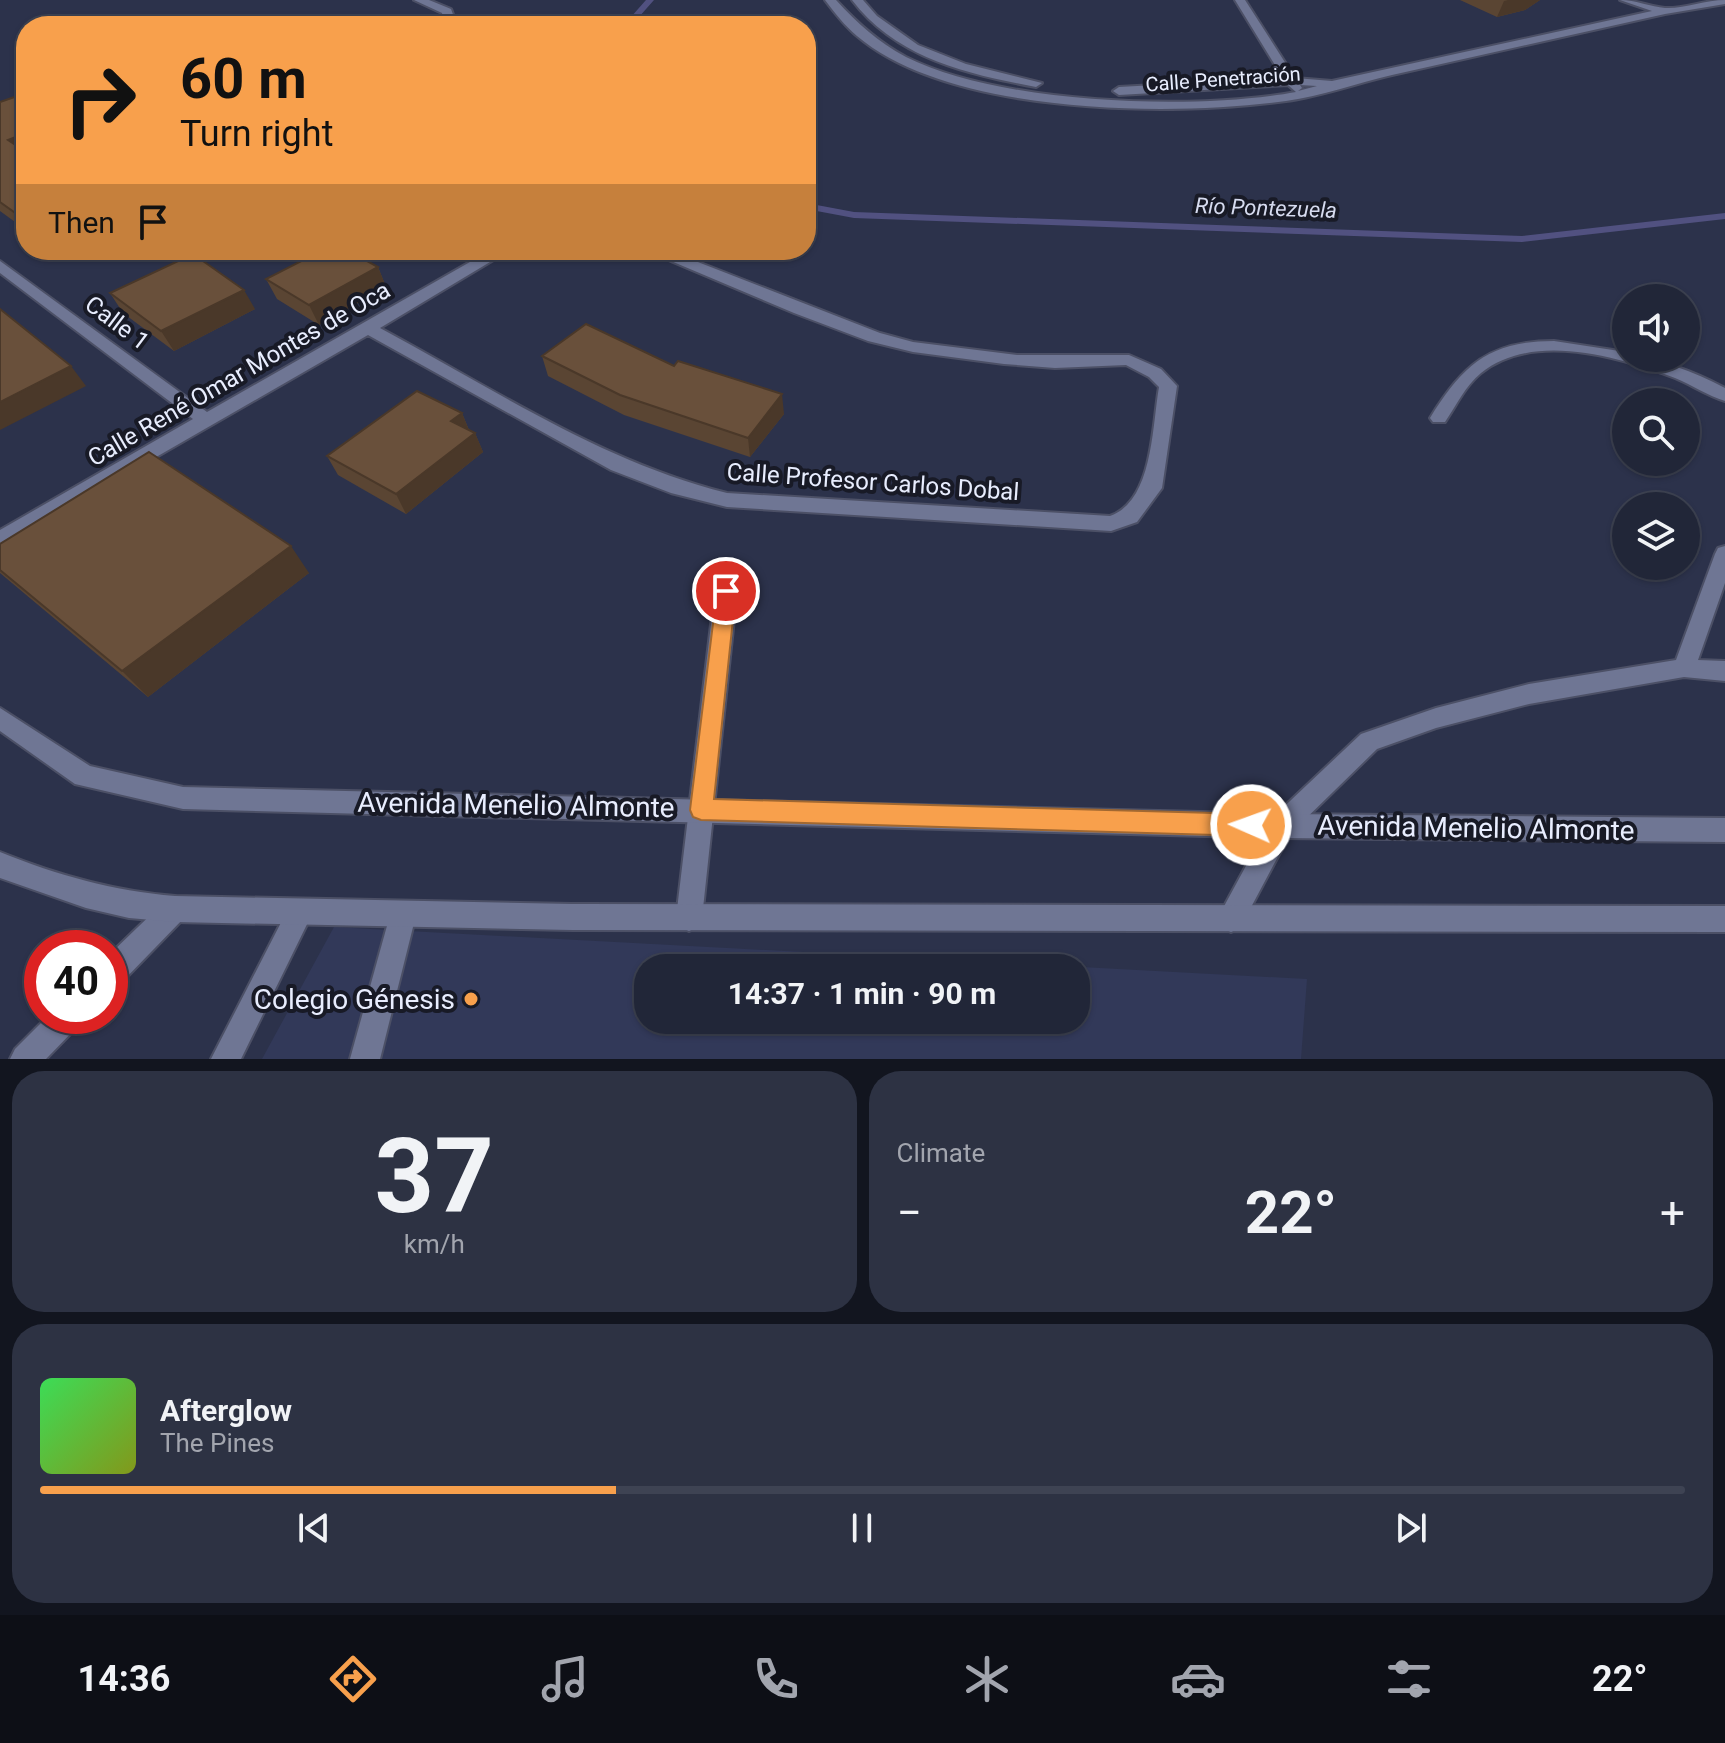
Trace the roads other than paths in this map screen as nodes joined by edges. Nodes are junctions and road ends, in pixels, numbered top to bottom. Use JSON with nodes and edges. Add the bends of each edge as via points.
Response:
{"nodes":[{"id":1,"x":419,"y":0,"type":"edge"},
{"id":2,"x":830,"y":0,"type":"edge"},
{"id":3,"x":857,"y":0,"type":"edge"},
{"id":4,"x":1240,"y":0,"type":"edge"},
{"id":5,"x":1625,"y":0,"type":"edge"},
{"id":6,"x":1725,"y":1,"type":"edge"},
{"id":7,"x":1665,"y":11,"type":"junction"},
{"id":8,"x":448,"y":16,"type":"edge"},
{"id":9,"x":1290,"y":81,"type":"junction"},
{"id":10,"x":1335,"y":84,"type":"junction"},
{"id":11,"x":1304,"y":97,"type":"junction"},
{"id":12,"x":485,"y":260,"type":"edge"},
{"id":13,"x":679,"y":260,"type":"edge"},
{"id":14,"x":0,"y":266,"type":"edge"},
{"id":15,"x":368,"y":328,"type":"junction"},
{"id":16,"x":1725,"y":395,"type":"edge"},
{"id":17,"x":1439,"y":418,"type":"dead end"},
{"id":18,"x":205,"y":419,"type":"junction"},
{"id":19,"x":0,"y":539,"type":"edge"},
{"id":20,"x":1725,"y":554,"type":"edge"},
{"id":21,"x":726,"y":591,"type":"dead end"},
{"id":22,"x":1684,"y":668,"type":"junction"},
{"id":23,"x":1725,"y":671,"type":"edge"},
{"id":24,"x":0,"y":718,"type":"edge"},
{"id":25,"x":701,"y":810,"type":"junction"},
{"id":26,"x":1281,"y":826,"type":"junction"},
{"id":27,"x":1725,"y":830,"type":"edge"},
{"id":28,"x":0,"y":865,"type":"edge"},
{"id":29,"x":175,"y":909,"type":"junction"},
{"id":30,"x":300,"y":912,"type":"junction"},
{"id":31,"x":403,"y":915,"type":"junction"},
{"id":32,"x":689,"y":918,"type":"junction"},
{"id":33,"x":1231,"y":919,"type":"junction"},
{"id":34,"x":1725,"y":919,"type":"edge"},
{"id":35,"x":128,"y":956,"type":"edge"},
{"id":36,"x":50,"y":1034,"type":"edge"},
{"id":37,"x":25,"y":1059,"type":"edge"},
{"id":38,"x":226,"y":1059,"type":"edge"},
{"id":39,"x":365,"y":1059,"type":"edge"}],
"edges":[{"from":1,"to":8,"type":"street"},
{"from":2,"to":11,"type":"street","name":"Calle Penetración","via":[[844,22],[906,62],[1006,92],[1149,106]]},
{"from":3,"to":9,"type":"street","name":"Calle Penetración","via":[[868,17],[925,53],[1016,80],[1143,92]]},
{"from":4,"to":9,"type":"street"},
{"from":5,"to":7,"type":"street"},
{"from":6,"to":7,"type":"street"},
{"from":7,"to":10,"type":"street"},
{"from":9,"to":10,"type":"street","name":"Calle Penetración"},
{"from":9,"to":11,"type":"street"},
{"from":10,"to":11,"type":"street","name":"Calle Penetración"},
{"from":12,"to":15,"type":"street","name":"Calle René Omar Montes de Oca"},
{"from":13,"to":15,"type":"street","name":"Calle Profesor Carlos Dobal","via":[[897,345],[1056,362],[1096,356],[1140,363],[1168,386],[1152,488],[1130,517],[1111,524],[743,501],[671,486],[618,465]]},
{"from":14,"to":18,"type":"street","name":"Calle 1"},
{"from":15,"to":18,"type":"street","name":"Calle René Omar Montes de Oca"},
{"from":16,"to":17,"type":"street","via":[[1619,356],[1528,346],[1474,370]]},
{"from":18,"to":19,"type":"street","name":"Calle René Omar Montes de Oca"},
{"from":20,"to":22,"type":"street"},
{"from":21,"to":25,"type":"street"},
{"from":22,"to":23,"type":"street"},
{"from":22,"to":26,"type":"street","via":[[1529,694],[1369,741]]},
{"from":24,"to":25,"type":"street","name":"Avenida Menelio Almonte","via":[[84,776],[183,798]]},
{"from":25,"to":26,"type":"street","name":"Avenida Menelio Almonte"},
{"from":25,"to":32,"type":"street"},
{"from":26,"to":27,"type":"street","name":"Avenida Menelio Almonte"},
{"from":26,"to":33,"type":"street"},
{"from":28,"to":29,"type":"street","via":[[50,886],[128,907]]},
{"from":29,"to":30,"type":"street"},
{"from":29,"to":35,"type":"street"},
{"from":30,"to":31,"type":"street"},
{"from":30,"to":38,"type":"street"},
{"from":31,"to":32,"type":"street"},
{"from":31,"to":39,"type":"street"},
{"from":32,"to":33,"type":"street"},
{"from":33,"to":34,"type":"street"},
{"from":36,"to":37,"type":"street"}]}
